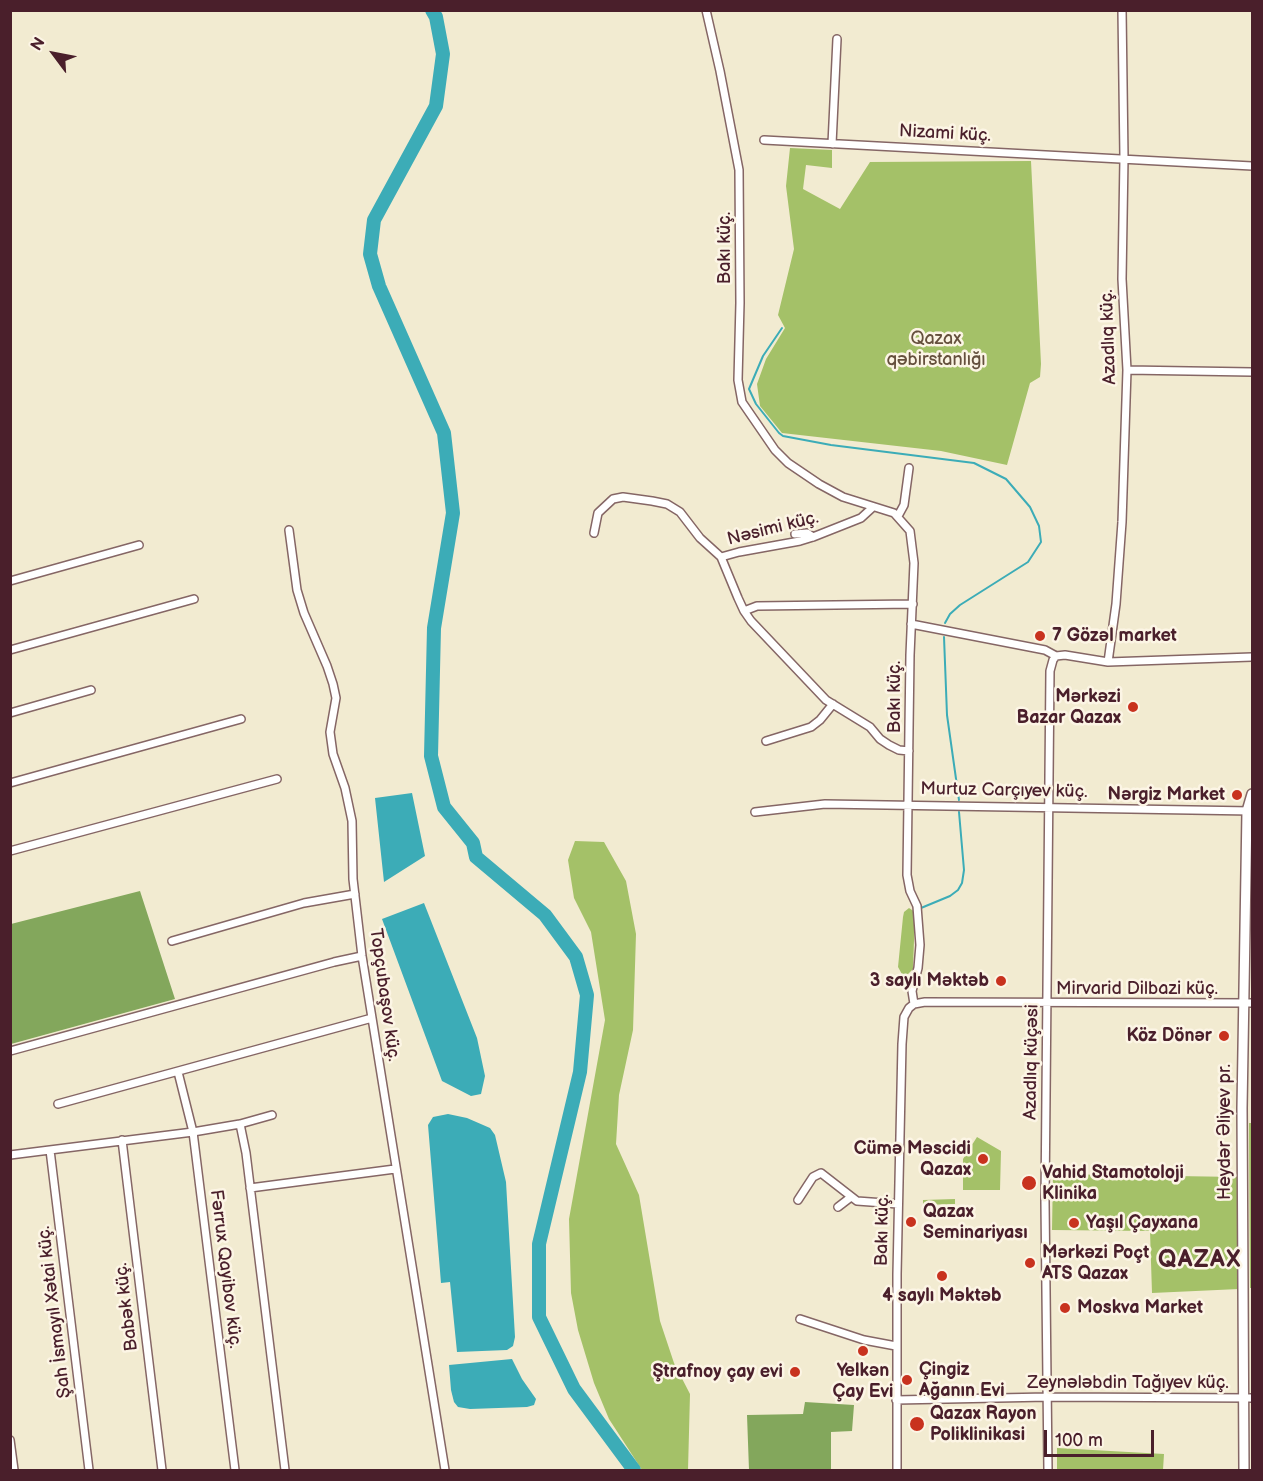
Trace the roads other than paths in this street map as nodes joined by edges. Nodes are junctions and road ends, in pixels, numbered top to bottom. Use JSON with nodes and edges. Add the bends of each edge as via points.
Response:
{"nodes":[{"id":1,"x":706,"y":10,"type":"edge"},
{"id":2,"x":1122,"y":10,"type":"edge"},
{"id":3,"x":837,"y":39,"type":"dead end"},
{"id":4,"x":764,"y":140,"type":"dead end"},
{"id":5,"x":832,"y":144,"type":"junction"},
{"id":6,"x":1124,"y":158,"type":"junction"},
{"id":7,"x":1252,"y":166,"type":"edge"},
{"id":8,"x":1126,"y":370,"type":"junction"},
{"id":9,"x":1252,"y":372,"type":"edge"},
{"id":10,"x":909,"y":468,"type":"dead end"},
{"id":11,"x":873,"y":507,"type":"junction"},
{"id":12,"x":898,"y":516,"type":"junction"},
{"id":13,"x":289,"y":530,"type":"dead end"},
{"id":14,"x":594,"y":533,"type":"dead end"},
{"id":15,"x":795,"y":534,"type":"dead end"},
{"id":16,"x":813,"y":537,"type":"junction"},
{"id":17,"x":140,"y":545,"type":"dead end"},
{"id":18,"x":721,"y":557,"type":"junction"},
{"id":19,"x":10,"y":581,"type":"edge"},
{"id":20,"x":194,"y":599,"type":"dead end"},
{"id":21,"x":913,"y":604,"type":"junction"},
{"id":22,"x":744,"y":611,"type":"junction"},
{"id":23,"x":912,"y":624,"type":"junction"},
{"id":24,"x":10,"y":650,"type":"edge"},
{"id":25,"x":1056,"y":656,"type":"junction"},
{"id":26,"x":1252,"y":657,"type":"edge"},
{"id":27,"x":1108,"y":662,"type":"junction"},
{"id":28,"x":91,"y":690,"type":"dead end"},
{"id":29,"x":833,"y":704,"type":"junction"},
{"id":30,"x":10,"y":713,"type":"edge"},
{"id":31,"x":241,"y":719,"type":"dead end"},
{"id":32,"x":766,"y":741,"type":"dead end"},
{"id":33,"x":909,"y":751,"type":"junction"},
{"id":34,"x":277,"y":779,"type":"dead end"},
{"id":35,"x":10,"y":783,"type":"edge"},
{"id":36,"x":1252,"y":794,"type":"edge"},
{"id":37,"x":909,"y":804,"type":"junction"},
{"id":38,"x":1050,"y":808,"type":"junction"},
{"id":39,"x":1250,"y":811,"type":"edge"},
{"id":40,"x":755,"y":812,"type":"dead end"},
{"id":41,"x":10,"y":850,"type":"edge"},
{"id":42,"x":355,"y":894,"type":"junction"},
{"id":43,"x":1249,"y":906,"type":"edge"},
{"id":44,"x":172,"y":941,"type":"dead end"},
{"id":45,"x":362,"y":956,"type":"junction"},
{"id":46,"x":1248,"y":1003,"type":"edge"},
{"id":47,"x":914,"y":1004,"type":"junction"},
{"id":48,"x":1048,"y":1004,"type":"junction"},
{"id":49,"x":372,"y":1018,"type":"junction"},
{"id":50,"x":10,"y":1051,"type":"edge"},
{"id":51,"x":178,"y":1072,"type":"junction"},
{"id":52,"x":58,"y":1104,"type":"dead end"},
{"id":53,"x":272,"y":1114,"type":"dead end"},
{"id":54,"x":240,"y":1124,"type":"junction"},
{"id":55,"x":193,"y":1132,"type":"junction"},
{"id":56,"x":123,"y":1140,"type":"junction"},
{"id":57,"x":50,"y":1150,"type":"junction"},
{"id":58,"x":10,"y":1155,"type":"edge"},
{"id":59,"x":395,"y":1169,"type":"junction"},
{"id":60,"x":250,"y":1188,"type":"junction"},
{"id":61,"x":851,"y":1197,"type":"junction"},
{"id":62,"x":798,"y":1200,"type":"dead end"},
{"id":63,"x":898,"y":1203,"type":"junction"},
{"id":64,"x":838,"y":1207,"type":"dead end"},
{"id":65,"x":800,"y":1319,"type":"dead end"},
{"id":66,"x":896,"y":1346,"type":"junction"},
{"id":67,"x":1048,"y":1397,"type":"junction"},
{"id":68,"x":1248,"y":1398,"type":"edge"},
{"id":69,"x":896,"y":1400,"type":"junction"},
{"id":70,"x":10,"y":1440,"type":"edge"},
{"id":71,"x":1247,"y":1469,"type":"edge"},
{"id":72,"x":14,"y":1470,"type":"edge"},
{"id":73,"x":89,"y":1470,"type":"edge"},
{"id":74,"x":162,"y":1470,"type":"edge"},
{"id":75,"x":235,"y":1470,"type":"edge"},
{"id":76,"x":285,"y":1470,"type":"edge"},
{"id":77,"x":445,"y":1470,"type":"edge"},
{"id":78,"x":897,"y":1470,"type":"edge"},
{"id":79,"x":1048,"y":1470,"type":"edge"}],
"edges":[{"from":1,"to":11,"type":"street","name":"Bakı küç.","via":[[738,170],[738,380],[742,402],[788,463],[828,490]]},
{"from":2,"to":6,"type":"street","name":"Azadlıq küç."},
{"from":3,"to":5,"type":"street"},
{"from":4,"to":5,"type":"street","name":"Nizami küç."},
{"from":5,"to":6,"type":"street","name":"Nizami küç."},
{"from":6,"to":7,"type":"street","name":"Nizami küç."},
{"from":6,"to":8,"type":"street","name":"Azadlıq küç.","via":[[1122,279]]},
{"from":8,"to":9,"type":"street"},
{"from":8,"to":27,"type":"street","name":"Azadlıq küç.","via":[[1122,522]]},
{"from":10,"to":12,"type":"street","via":[[904,505]]},
{"from":11,"to":12,"type":"street","name":"Bakı küç."},
{"from":11,"to":16,"type":"street","name":"Nəsimi küç.","via":[[861,518]]},
{"from":12,"to":21,"type":"street","name":"Bakı küç.","via":[[910,531],[914,547]]},
{"from":13,"to":42,"type":"street","name":"Topçubaşov küç.","via":[[297,590],[336,699],[330,732],[350,811]]},
{"from":14,"to":18,"type":"street","via":[[598,513],[613,499],[652,501],[680,512]]},
{"from":15,"to":16,"type":"street"},
{"from":16,"to":18,"type":"street","name":"Nəsimi küç."},
{"from":17,"to":19,"type":"street"},
{"from":18,"to":22,"type":"street","name":"Nəsimi küç."},
{"from":20,"to":24,"type":"street"},
{"from":21,"to":22,"type":"street","via":[[757,606]]},
{"from":21,"to":23,"type":"street","name":"Bakı küç."},
{"from":22,"to":29,"type":"street","name":"Nəsimi küç.","via":[[816,691]]},
{"from":23,"to":25,"type":"street","via":[[1045,650]]},
{"from":23,"to":33,"type":"street","name":"Bakı küç."},
{"from":25,"to":27,"type":"street"},
{"from":25,"to":38,"type":"street","name":"Azadlıq küçəsi","via":[[1050,671]]},
{"from":26,"to":27,"type":"street"},
{"from":28,"to":30,"type":"street"},
{"from":29,"to":32,"type":"street","via":[[811,727]]},
{"from":29,"to":33,"type":"street","name":"Nəsimi küç.","via":[[870,727],[889,745]]},
{"from":31,"to":35,"type":"street"},
{"from":33,"to":37,"type":"street","name":"Bakı küç."},
{"from":34,"to":41,"type":"street"},
{"from":36,"to":39,"type":"main road","name":"Heydər Əliyev pr."},
{"from":37,"to":38,"type":"street","name":"Murtuz Carçıyev küç."},
{"from":37,"to":40,"type":"street","name":"Murtuz Carçıyev küç.","via":[[825,804]]},
{"from":37,"to":47,"type":"street","name":"Bakı küç.","via":[[907,875],[920,931],[912,991]]},
{"from":38,"to":39,"type":"street","name":"Murtuz Carçıyev küç."},
{"from":38,"to":48,"type":"street","name":"Azadlıq küçəsi"},
{"from":39,"to":43,"type":"main road","name":"Heydər Əliyev pr."},
{"from":42,"to":44,"type":"street","via":[[304,903]]},
{"from":42,"to":45,"type":"street","name":"Topçubaşov küç."},
{"from":43,"to":46,"type":"main road","name":"Heydər Əliyev pr."},
{"from":45,"to":49,"type":"street","name":"Topçubaşov küç."},
{"from":45,"to":50,"type":"street"},
{"from":46,"to":48,"type":"street","name":"Mirvarid Dilbazi küç."},
{"from":46,"to":68,"type":"main road","name":"Heydər Əliyev pr.","via":[[1241,1201]]},
{"from":47,"to":48,"type":"street","name":"Mirvarid Dilbazi küç."},
{"from":47,"to":63,"type":"street","name":"Bakı küç.","via":[[906,1012],[903,1026]]},
{"from":48,"to":67,"type":"street","name":"Azadlıq küçəsi"},
{"from":49,"to":51,"type":"street"},
{"from":49,"to":59,"type":"street","name":"Topçubaşov küç."},
{"from":51,"to":52,"type":"street"},
{"from":51,"to":55,"type":"street","name":"Fərrux Qayibov küç."},
{"from":53,"to":54,"type":"street"},
{"from":54,"to":55,"type":"street"},
{"from":54,"to":60,"type":"street"},
{"from":55,"to":56,"type":"street"},
{"from":55,"to":75,"type":"street","name":"Fərrux Qayibov küç."},
{"from":56,"to":57,"type":"street"},
{"from":56,"to":74,"type":"street","name":"Babək küç."},
{"from":57,"to":58,"type":"street"},
{"from":57,"to":73,"type":"street","name":"Şah İsmayıl Xətai küç."},
{"from":59,"to":60,"type":"street"},
{"from":59,"to":77,"type":"street","name":"Topçubaşov küç."},
{"from":60,"to":76,"type":"street"},
{"from":61,"to":62,"type":"street","via":[[821,1173],[813,1177]]},
{"from":61,"to":63,"type":"street","via":[[863,1202]]},
{"from":61,"to":64,"type":"street"},
{"from":63,"to":66,"type":"street","name":"Bakı küç."},
{"from":65,"to":66,"type":"street"},
{"from":66,"to":69,"type":"street","name":"Bakı küç."},
{"from":67,"to":68,"type":"street","name":"Zeynələbdin Tağıyev küç."},
{"from":67,"to":69,"type":"street","name":"Zeynələbdin Tağıyev küç."},
{"from":67,"to":79,"type":"street","name":"Azadlıq küçəsi"},
{"from":68,"to":71,"type":"main road","name":"Heydər Əliyev pr."},
{"from":69,"to":78,"type":"street","name":"Bakı küç."},
{"from":70,"to":72,"type":"street"}]}
